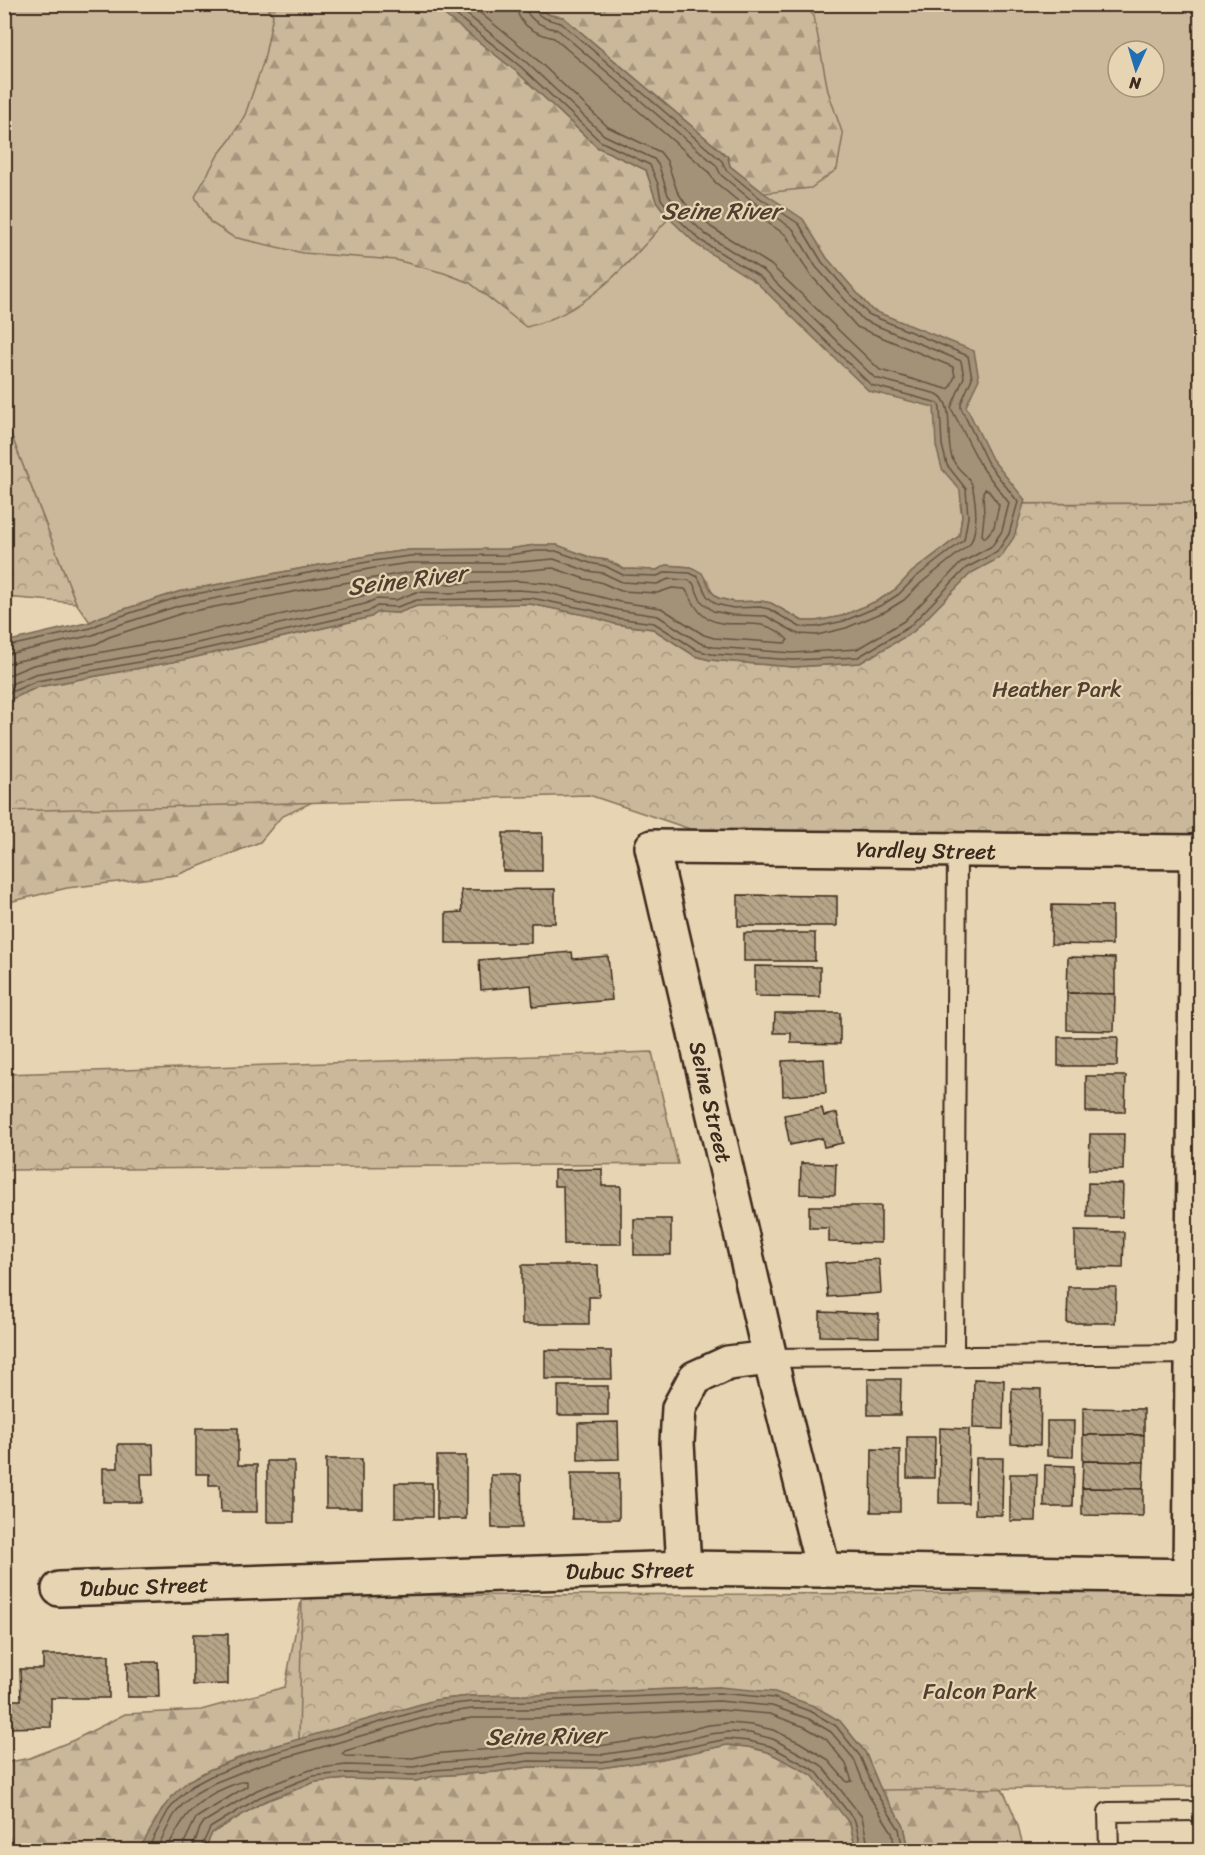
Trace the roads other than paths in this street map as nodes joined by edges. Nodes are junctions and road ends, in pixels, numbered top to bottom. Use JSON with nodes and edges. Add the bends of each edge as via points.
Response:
{"nodes":[{"id":1,"x":652,"y":847,"type":"joint"},
{"id":2,"x":957,"y":850,"type":"junction"},
{"id":3,"x":1199,"y":852,"type":"edge"},
{"id":4,"x":1196,"y":1354,"type":"edge"},
{"id":5,"x":954,"y":1356,"type":"junction"},
{"id":6,"x":770,"y":1358,"type":"junction"},
{"id":7,"x":684,"y":1568,"type":"junction"},
{"id":8,"x":823,"y":1569,"type":"junction"},
{"id":9,"x":1195,"y":1576,"type":"edge"},
{"id":10,"x":59,"y":1588,"type":"dead end"},
{"id":11,"x":1200,"y":1811,"type":"edge"},
{"id":12,"x":1109,"y":1851,"type":"edge"}],
"edges":[{"from":1,"to":2,"type":"street","name":"Yardley Street"},
{"from":1,"to":6,"type":"street","name":"Seine Street"},
{"from":2,"to":3,"type":"street","name":"Yardley Street"},
{"from":2,"to":5,"type":"lane"},
{"from":3,"to":4,"type":"street"},
{"from":4,"to":5,"type":"lane"},
{"from":4,"to":9,"type":"street"},
{"from":5,"to":6,"type":"lane"},
{"from":6,"to":7,"type":"street","via":[[728,1363],[695,1378],[679,1408],[677,1443]]},
{"from":6,"to":8,"type":"street","name":"Seine Street"},
{"from":7,"to":8,"type":"street","name":"Dubuc Street"},
{"from":7,"to":10,"type":"street","name":"Dubuc Street"},
{"from":8,"to":9,"type":"street","name":"Dubuc Street"},
{"from":11,"to":12,"type":"lane","via":[[1108,1812]]}]}
